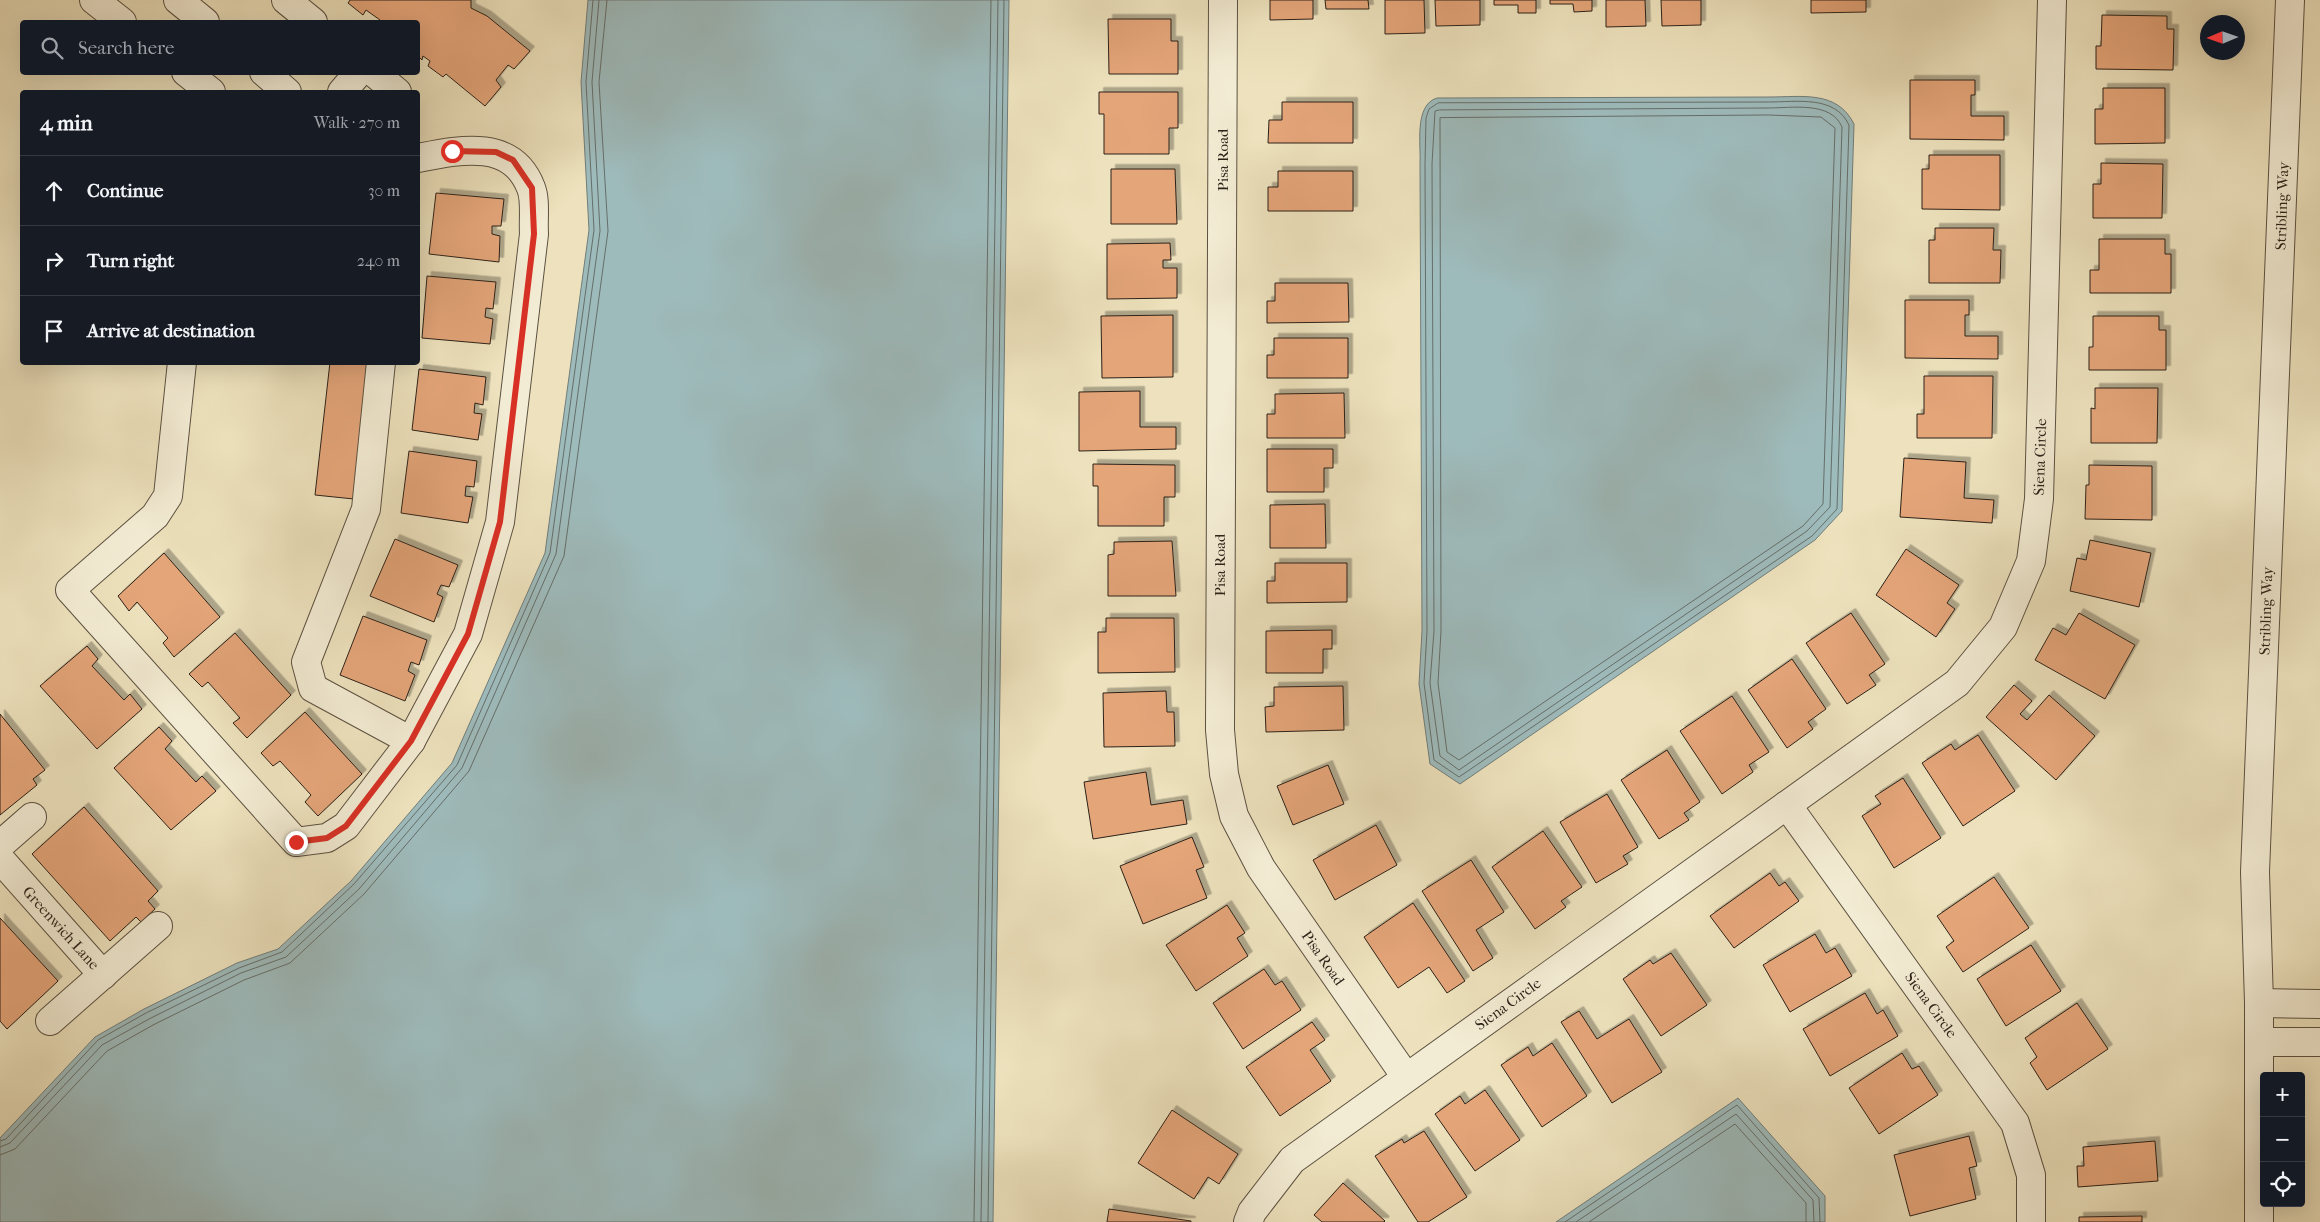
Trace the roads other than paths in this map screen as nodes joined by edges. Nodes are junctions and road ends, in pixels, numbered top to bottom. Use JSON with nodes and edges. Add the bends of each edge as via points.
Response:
{"nodes":[{"id":1,"x":94,"y":0,"type":"edge"},
{"id":2,"x":178,"y":0,"type":"edge"},
{"id":3,"x":286,"y":0,"type":"edge"},
{"id":4,"x":1223,"y":0,"type":"edge"},
{"id":5,"x":2052,"y":0,"type":"edge"},
{"id":6,"x":2290,"y":0,"type":"edge"},
{"id":7,"x":119,"y":20,"type":"edge"},
{"id":8,"x":203,"y":20,"type":"edge"},
{"id":9,"x":311,"y":20,"type":"edge"},
{"id":10,"x":190,"y":75,"type":"edge"},
{"id":11,"x":267,"y":75,"type":"edge"},
{"id":12,"x":356,"y":75,"type":"edge"},
{"id":13,"x":377,"y":75,"type":"edge"},
{"id":14,"x":208,"y":90,"type":"edge"},
{"id":15,"x":285,"y":90,"type":"edge"},
{"id":16,"x":344,"y":90,"type":"edge"},
{"id":17,"x":395,"y":90,"type":"edge"},
{"id":18,"x":420,"y":158,"type":"edge"},
{"id":19,"x":182,"y":365,"type":"edge"},
{"id":20,"x":381,"y":365,"type":"edge"},
{"id":21,"x":411,"y":741,"type":"junction"},
{"id":22,"x":1787,"y":805,"type":"junction"},
{"id":23,"x":32,"y":817,"type":"dead end"},
{"id":24,"x":0,"y":844,"type":"edge"},
{"id":25,"x":0,"y":859,"type":"edge"},
{"id":26,"x":158,"y":926,"type":"dead end"},
{"id":27,"x":103,"y":975,"type":"junction"},
{"id":28,"x":2259,"y":1003,"type":"junction"},
{"id":29,"x":2320,"y":1004,"type":"edge"},
{"id":30,"x":50,"y":1021,"type":"dead end"},
{"id":31,"x":2259,"y":1042,"type":"junction"},
{"id":32,"x":2320,"y":1042,"type":"edge"},
{"id":33,"x":1406,"y":1077,"type":"junction"},
{"id":34,"x":1248,"y":1222,"type":"edge"},
{"id":35,"x":2031,"y":1222,"type":"edge"},
{"id":36,"x":2259,"y":1222,"type":"edge"}],
"edges":[{"from":1,"to":7,"type":"street"},
{"from":2,"to":8,"type":"street"},
{"from":3,"to":9,"type":"street"},
{"from":4,"to":33,"type":"street","name":"Pisa Road","via":[[1220,730],[1224,774],[1234,816],[1261,868]]},
{"from":5,"to":22,"type":"street","name":"Siena Circle","via":[[2040,489],[2031,561],[2003,627],[1957,683]]},
{"from":6,"to":28,"type":"street","name":"Stribling Way","via":[[2255,872]]},
{"from":10,"to":14,"type":"street"},
{"from":11,"to":15,"type":"street"},
{"from":12,"to":16,"type":"street"},
{"from":13,"to":17,"type":"street"},
{"from":18,"to":21,"type":"street","via":[[452,151],[496,152],[513,160],[532,188],[534,234],[500,522],[468,634]]},
{"from":19,"to":21,"type":"street","via":[[168,496],[155,516],[70,590],[296,842],[327,838],[346,826]]},
{"from":20,"to":21,"type":"street","via":[[366,509],[306,662],[313,688]]},
{"from":22,"to":33,"type":"street","name":"Siena Circle"},
{"from":22,"to":35,"type":"street","name":"Siena Circle","via":[[2015,1123],[2031,1175]]},
{"from":23,"to":24,"type":"street"},
{"from":25,"to":27,"type":"street","name":"Greenwich Lane"},
{"from":26,"to":27,"type":"street"},
{"from":27,"to":30,"type":"street"},
{"from":28,"to":29,"type":"street"},
{"from":28,"to":31,"type":"street","name":"Stribling Way"},
{"from":31,"to":32,"type":"street"},
{"from":31,"to":36,"type":"street","name":"Stribling Way"},
{"from":33,"to":34,"type":"street","name":"Siena Circle","via":[[1292,1160],[1252,1212]]}]}
